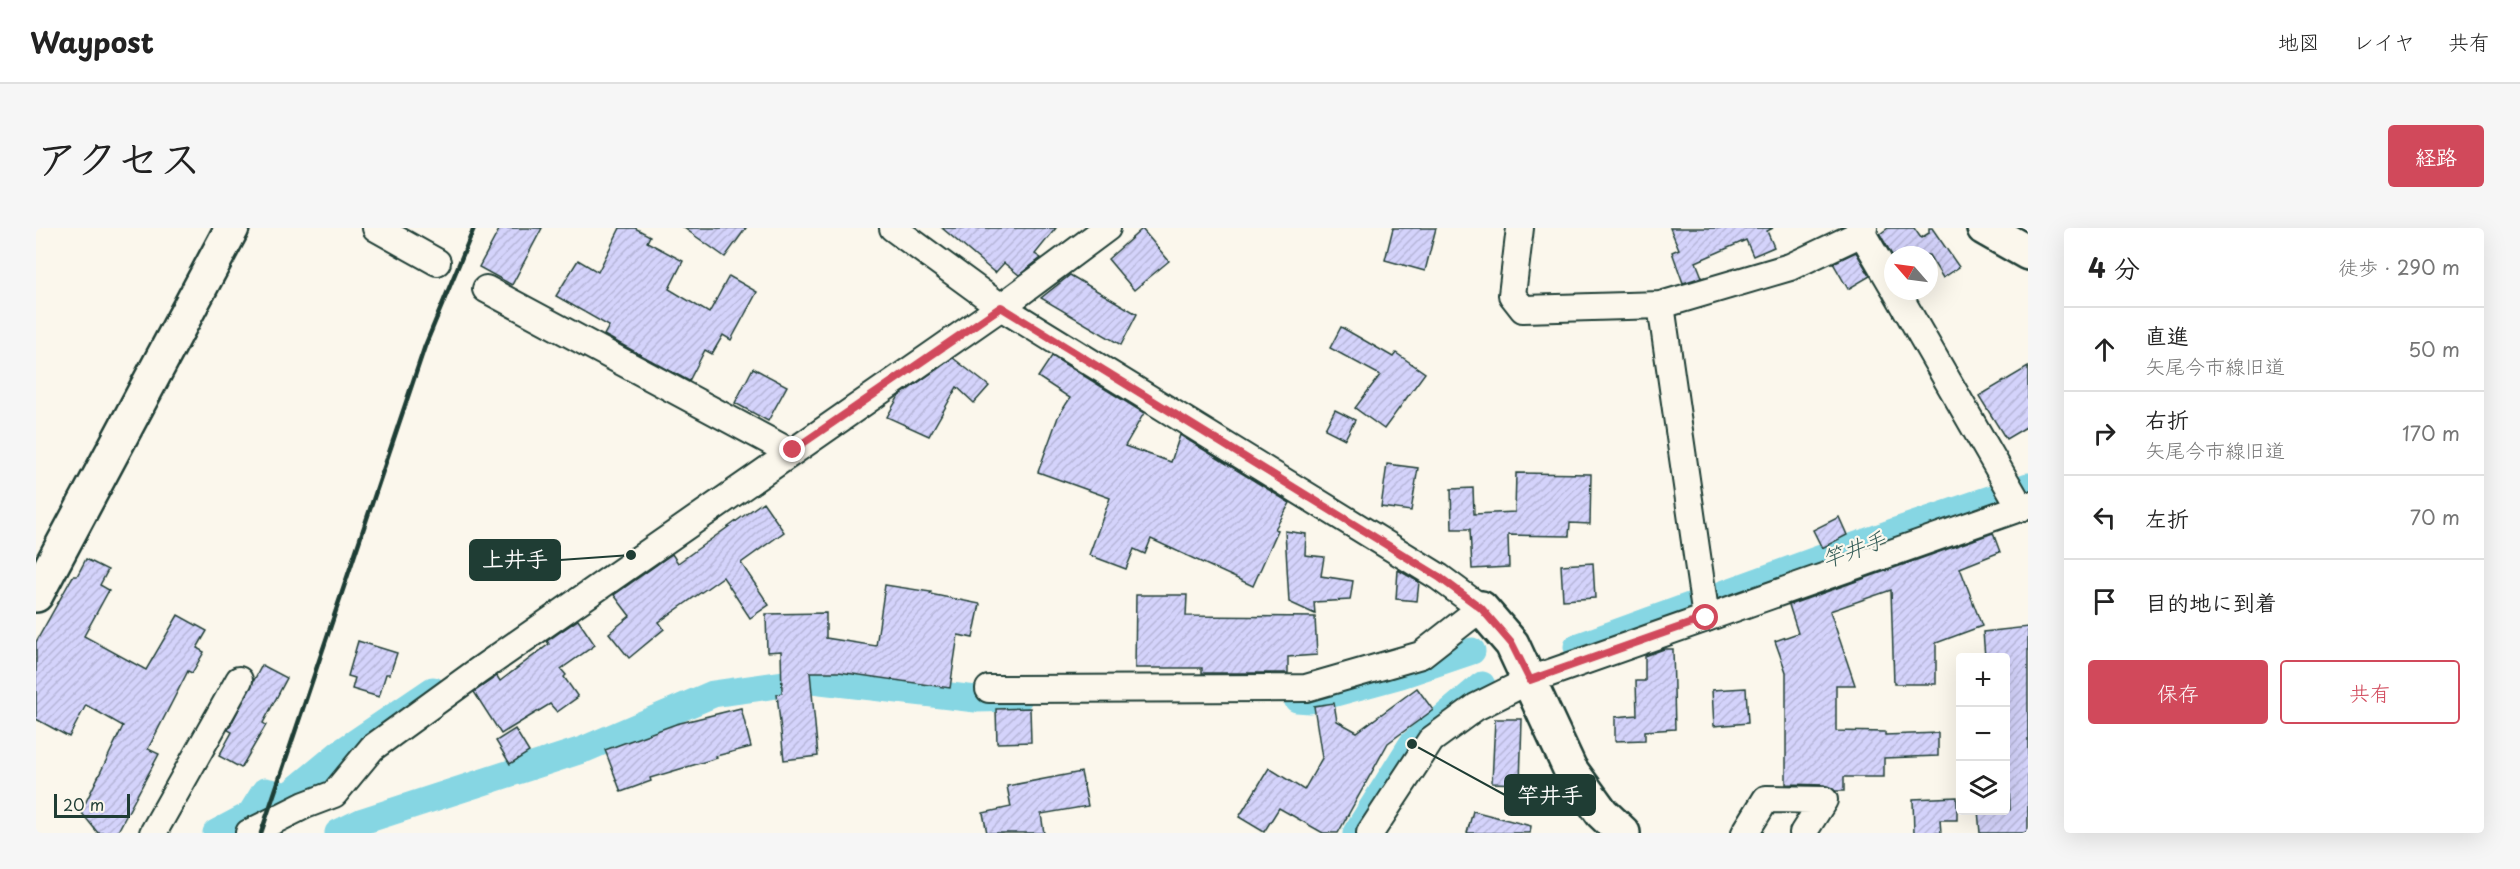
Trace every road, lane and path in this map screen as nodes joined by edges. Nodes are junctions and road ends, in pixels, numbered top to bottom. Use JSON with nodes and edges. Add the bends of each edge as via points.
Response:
{"nodes":[{"id":1,"x":232,"y":228,"type":"edge"},
{"id":2,"x":376,"y":228,"type":"edge"},
{"id":3,"x":893,"y":228,"type":"edge"},
{"id":4,"x":1107,"y":228,"type":"edge"},
{"id":5,"x":1520,"y":228,"type":"edge"},
{"id":6,"x":1984,"y":228,"type":"edge"},
{"id":7,"x":1862,"y":230,"type":"edge"},
{"id":8,"x":2028,"y":253,"type":"edge"},
{"id":9,"x":438,"y":262,"type":"dead end"},
{"id":10,"x":1884,"y":270,"type":"edge"},
{"id":11,"x":486,"y":289,"type":"dead end"},
{"id":12,"x":1901,"y":300,"type":"edge"},
{"id":13,"x":1661,"y":305,"type":"junction"},
{"id":14,"x":1001,"y":307,"type":"junction"},
{"id":15,"x":790,"y":452,"type":"junction"},
{"id":16,"x":2024,"y":507,"type":"edge"},
{"id":17,"x":36,"y":595,"type":"edge"},
{"id":18,"x":1481,"y":608,"type":"junction"},
{"id":19,"x":1706,"y":618,"type":"junction"},
{"id":20,"x":239,"y":680,"type":"dead end"},
{"id":21,"x":1530,"y":680,"type":"junction"},
{"id":22,"x":989,"y":690,"type":"dead end"},
{"id":23,"x":153,"y":833,"type":"edge"},
{"id":24,"x":249,"y":833,"type":"edge"},
{"id":25,"x":1370,"y":833,"type":"edge"},
{"id":26,"x":1623,"y":833,"type":"edge"},
{"id":27,"x":1745,"y":833,"type":"edge"},
{"id":28,"x":1803,"y":833,"type":"edge"}],
"edges":[{"from":1,"to":17,"type":"street"},
{"from":2,"to":9,"type":"street"},
{"from":3,"to":14,"type":"street"},
{"from":4,"to":14,"type":"street"},
{"from":5,"to":13,"type":"street","via":[[1512,295],[1522,309]]},
{"from":6,"to":8,"type":"street"},
{"from":7,"to":10,"type":"street"},
{"from":7,"to":13,"type":"street","via":[[1790,267]]},
{"from":11,"to":15,"type":"street"},
{"from":12,"to":16,"type":"street"},
{"from":13,"to":19,"type":"street"},
{"from":14,"to":15,"type":"street"},
{"from":14,"to":18,"type":"street","via":[[1429,570]]},
{"from":15,"to":24,"type":"street","via":[[372,748],[334,794]]},
{"from":16,"to":19,"type":"street"},
{"from":18,"to":21,"type":"street","via":[[1512,644]]},
{"from":18,"to":22,"type":"street","via":[[1421,655],[1306,688]]},
{"from":19,"to":21,"type":"street"},
{"from":20,"to":23,"type":"street"},
{"from":21,"to":25,"type":"street","via":[[1476,707],[1431,740]]},
{"from":21,"to":26,"type":"street","via":[[1570,769],[1602,813]]},
{"from":27,"to":28,"type":"street","via":[[1766,799],[1824,800]]}]}
